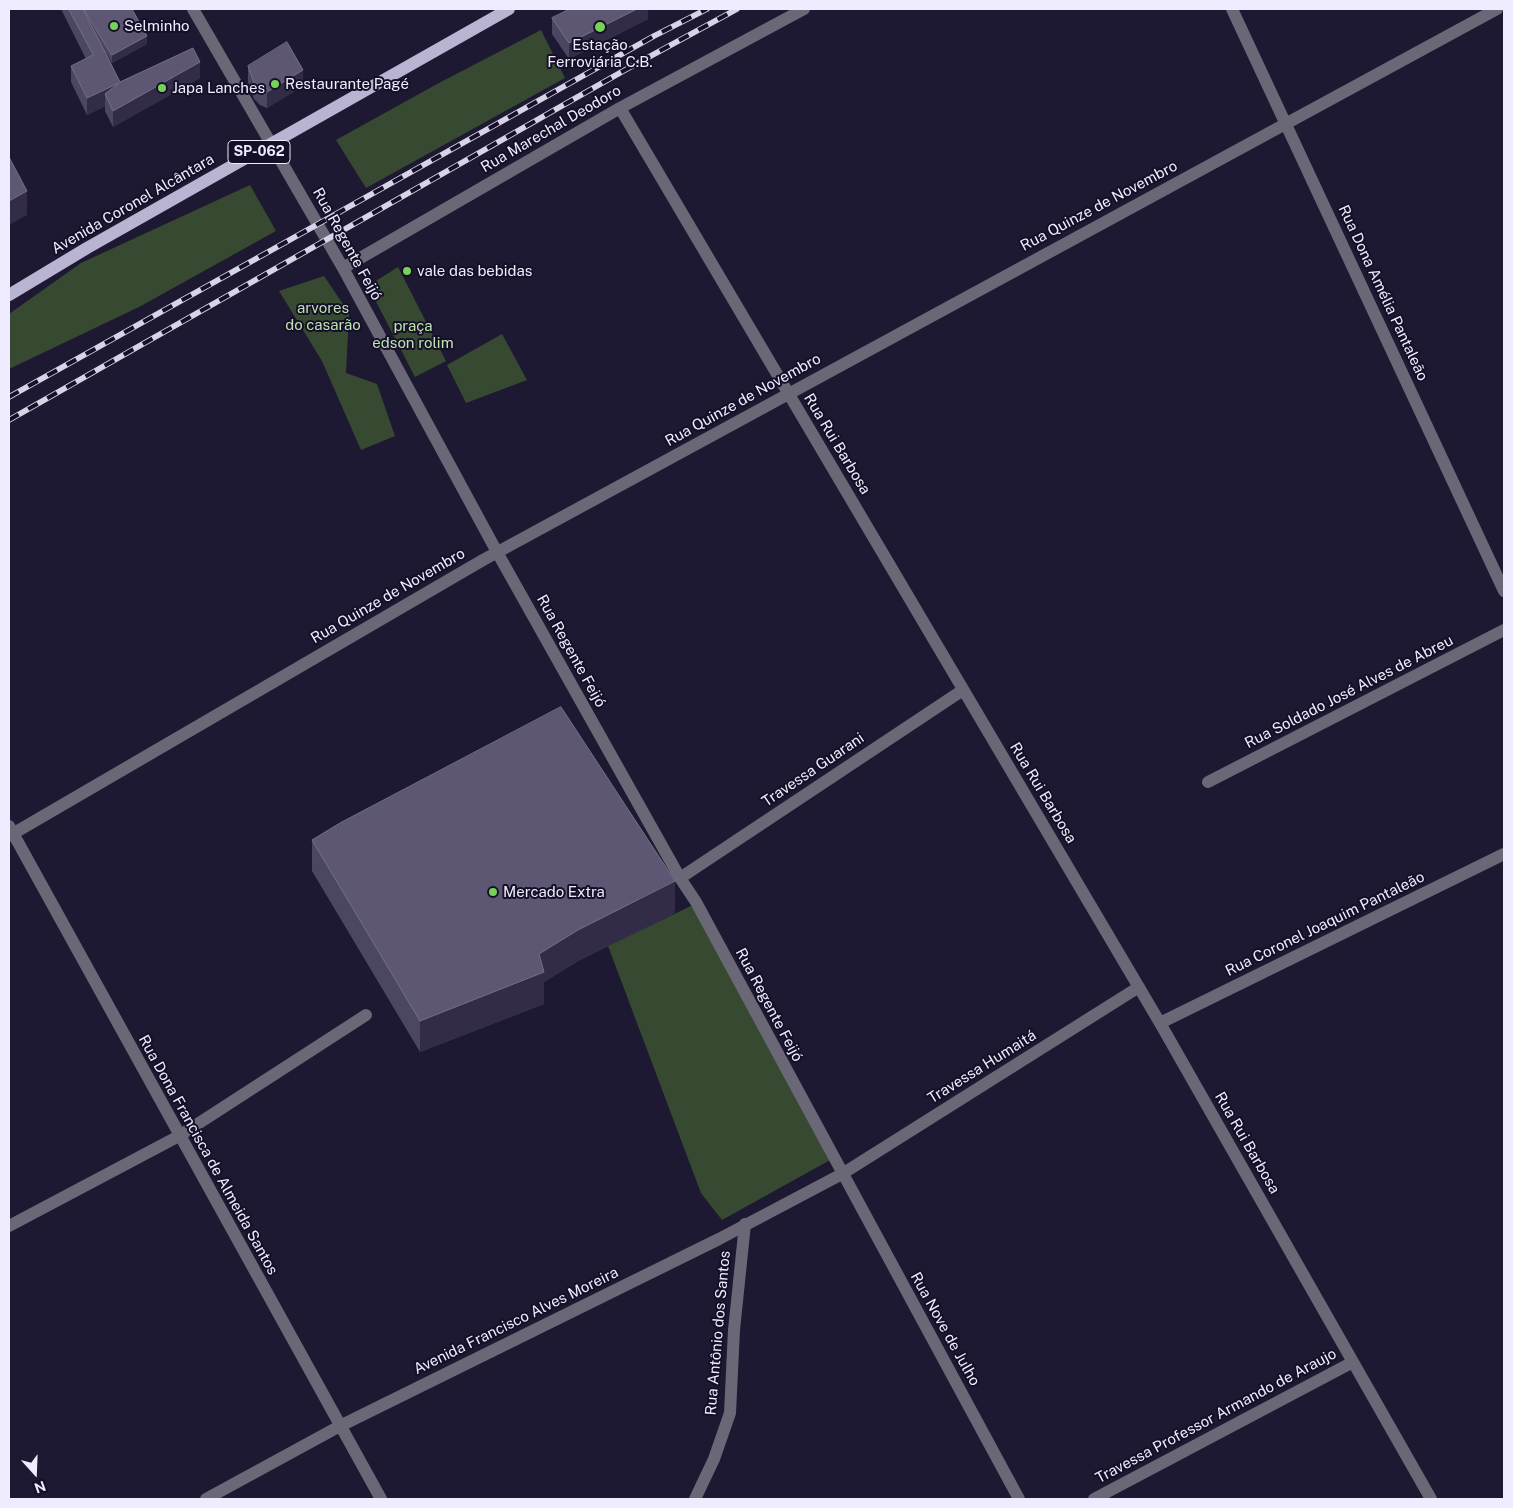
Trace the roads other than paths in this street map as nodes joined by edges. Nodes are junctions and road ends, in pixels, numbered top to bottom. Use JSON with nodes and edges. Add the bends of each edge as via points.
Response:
{"nodes":[{"id":1,"x":193,"y":9,"type":"edge"},
{"id":2,"x":509,"y":9,"type":"edge"},
{"id":3,"x":804,"y":9,"type":"edge"},
{"id":4,"x":1232,"y":9,"type":"edge"},
{"id":5,"x":1497,"y":9,"type":"edge"},
{"id":6,"x":620,"y":108,"type":"junction"},
{"id":7,"x":1286,"y":124,"type":"junction"},
{"id":8,"x":272,"y":144,"type":"junction"},
{"id":9,"x":343,"y":268,"type":"junction"},
{"id":10,"x":9,"y":294,"type":"edge"},
{"id":11,"x":789,"y":394,"type":"junction"},
{"id":12,"x":497,"y":552,"type":"junction"},
{"id":13,"x":1504,"y":591,"type":"edge"},
{"id":14,"x":1504,"y":630,"type":"edge"},
{"id":15,"x":964,"y":690,"type":"junction"},
{"id":16,"x":1208,"y":782,"type":"dead end"},
{"id":17,"x":10,"y":832,"type":"edge"},
{"id":18,"x":1504,"y":854,"type":"edge"},
{"id":19,"x":680,"y":878,"type":"junction"},
{"id":20,"x":1139,"y":987,"type":"junction"},
{"id":21,"x":366,"y":1016,"type":"dead end"},
{"id":22,"x":1160,"y":1023,"type":"junction"},
{"id":23,"x":178,"y":1136,"type":"junction"},
{"id":24,"x":842,"y":1174,"type":"junction"},
{"id":25,"x":745,"y":1224,"type":"junction"},
{"id":26,"x":9,"y":1226,"type":"edge"},
{"id":27,"x":1353,"y":1362,"type":"junction"},
{"id":28,"x":340,"y":1426,"type":"junction"},
{"id":29,"x":206,"y":1499,"type":"edge"},
{"id":30,"x":380,"y":1499,"type":"edge"},
{"id":31,"x":695,"y":1499,"type":"edge"},
{"id":32,"x":1019,"y":1499,"type":"edge"},
{"id":33,"x":1094,"y":1499,"type":"edge"},
{"id":34,"x":1431,"y":1499,"type":"edge"}],
"edges":[{"from":1,"to":8,"type":"street","name":"Rua Regente Feijó"},
{"from":2,"to":8,"type":"main road","name":"Avenida Coronel Alcântara","number":"SP-062"},
{"from":3,"to":6,"type":"street","name":"Rua Marechal Deodoro"},
{"from":4,"to":7,"type":"street","name":"Rua Dona Amélia Pantaleão"},
{"from":5,"to":7,"type":"street","name":"Rua Quinze de Novembro"},
{"from":6,"to":9,"type":"street","name":"Rua Marechal Deodoro"},
{"from":6,"to":11,"type":"street","name":"Rua Rui Barbosa"},
{"from":7,"to":11,"type":"street","name":"Rua Quinze de Novembro"},
{"from":7,"to":13,"type":"street","name":"Rua Dona Amélia Pantaleão"},
{"from":8,"to":9,"type":"street","name":"Rua Regente Feijó"},
{"from":8,"to":10,"type":"main road","name":"Avenida Coronel Alcântara","number":"SP-062"},
{"from":9,"to":12,"type":"street","name":"Rua Regente Feijó"},
{"from":11,"to":12,"type":"street","name":"Rua Quinze de Novembro"},
{"from":11,"to":15,"type":"street","name":"Rua Rui Barbosa"},
{"from":12,"to":17,"type":"street","name":"Rua Quinze de Novembro"},
{"from":12,"to":19,"type":"street","name":"Rua Regente Feijó"},
{"from":14,"to":16,"type":"street","name":"Rua Soldado José Alves de Abreu"},
{"from":15,"to":19,"type":"street","name":"Travessa Guarani"},
{"from":15,"to":20,"type":"street","name":"Rua Rui Barbosa"},
{"from":17,"to":23,"type":"street","name":"Rua Dona Francisca de Almeida Santos"},
{"from":18,"to":22,"type":"street","name":"Rua Coronel Joaquim Pantaleão"},
{"from":19,"to":24,"type":"street","name":"Rua Regente Feijó","via":[[696,902]]},
{"from":20,"to":22,"type":"street","name":"Rua Rui Barbosa"},
{"from":20,"to":24,"type":"street","name":"Travessa Humaitá"},
{"from":21,"to":23,"type":"street"},
{"from":22,"to":27,"type":"street","name":"Rua Rui Barbosa"},
{"from":23,"to":26,"type":"street"},
{"from":23,"to":28,"type":"street","name":"Rua Dona Francisca de Almeida Santos"},
{"from":24,"to":25,"type":"street","name":"Avenida Francisco Alves Moreira"},
{"from":24,"to":32,"type":"street","name":"Rua Nove de Julho"},
{"from":25,"to":28,"type":"street","name":"Avenida Francisco Alves Moreira"},
{"from":25,"to":31,"type":"street","name":"Rua Antônio dos Santos","via":[[734,1330],[730,1413],[714,1459]]},
{"from":27,"to":33,"type":"street","name":"Travessa Professor Armando de Araujo"},
{"from":27,"to":34,"type":"street","name":"Rua Rui Barbosa"},
{"from":28,"to":29,"type":"street","name":"Avenida Francisco Alves Moreira"},
{"from":28,"to":30,"type":"street","name":"Rua Dona Francisca de Almeida Santos"}]}
